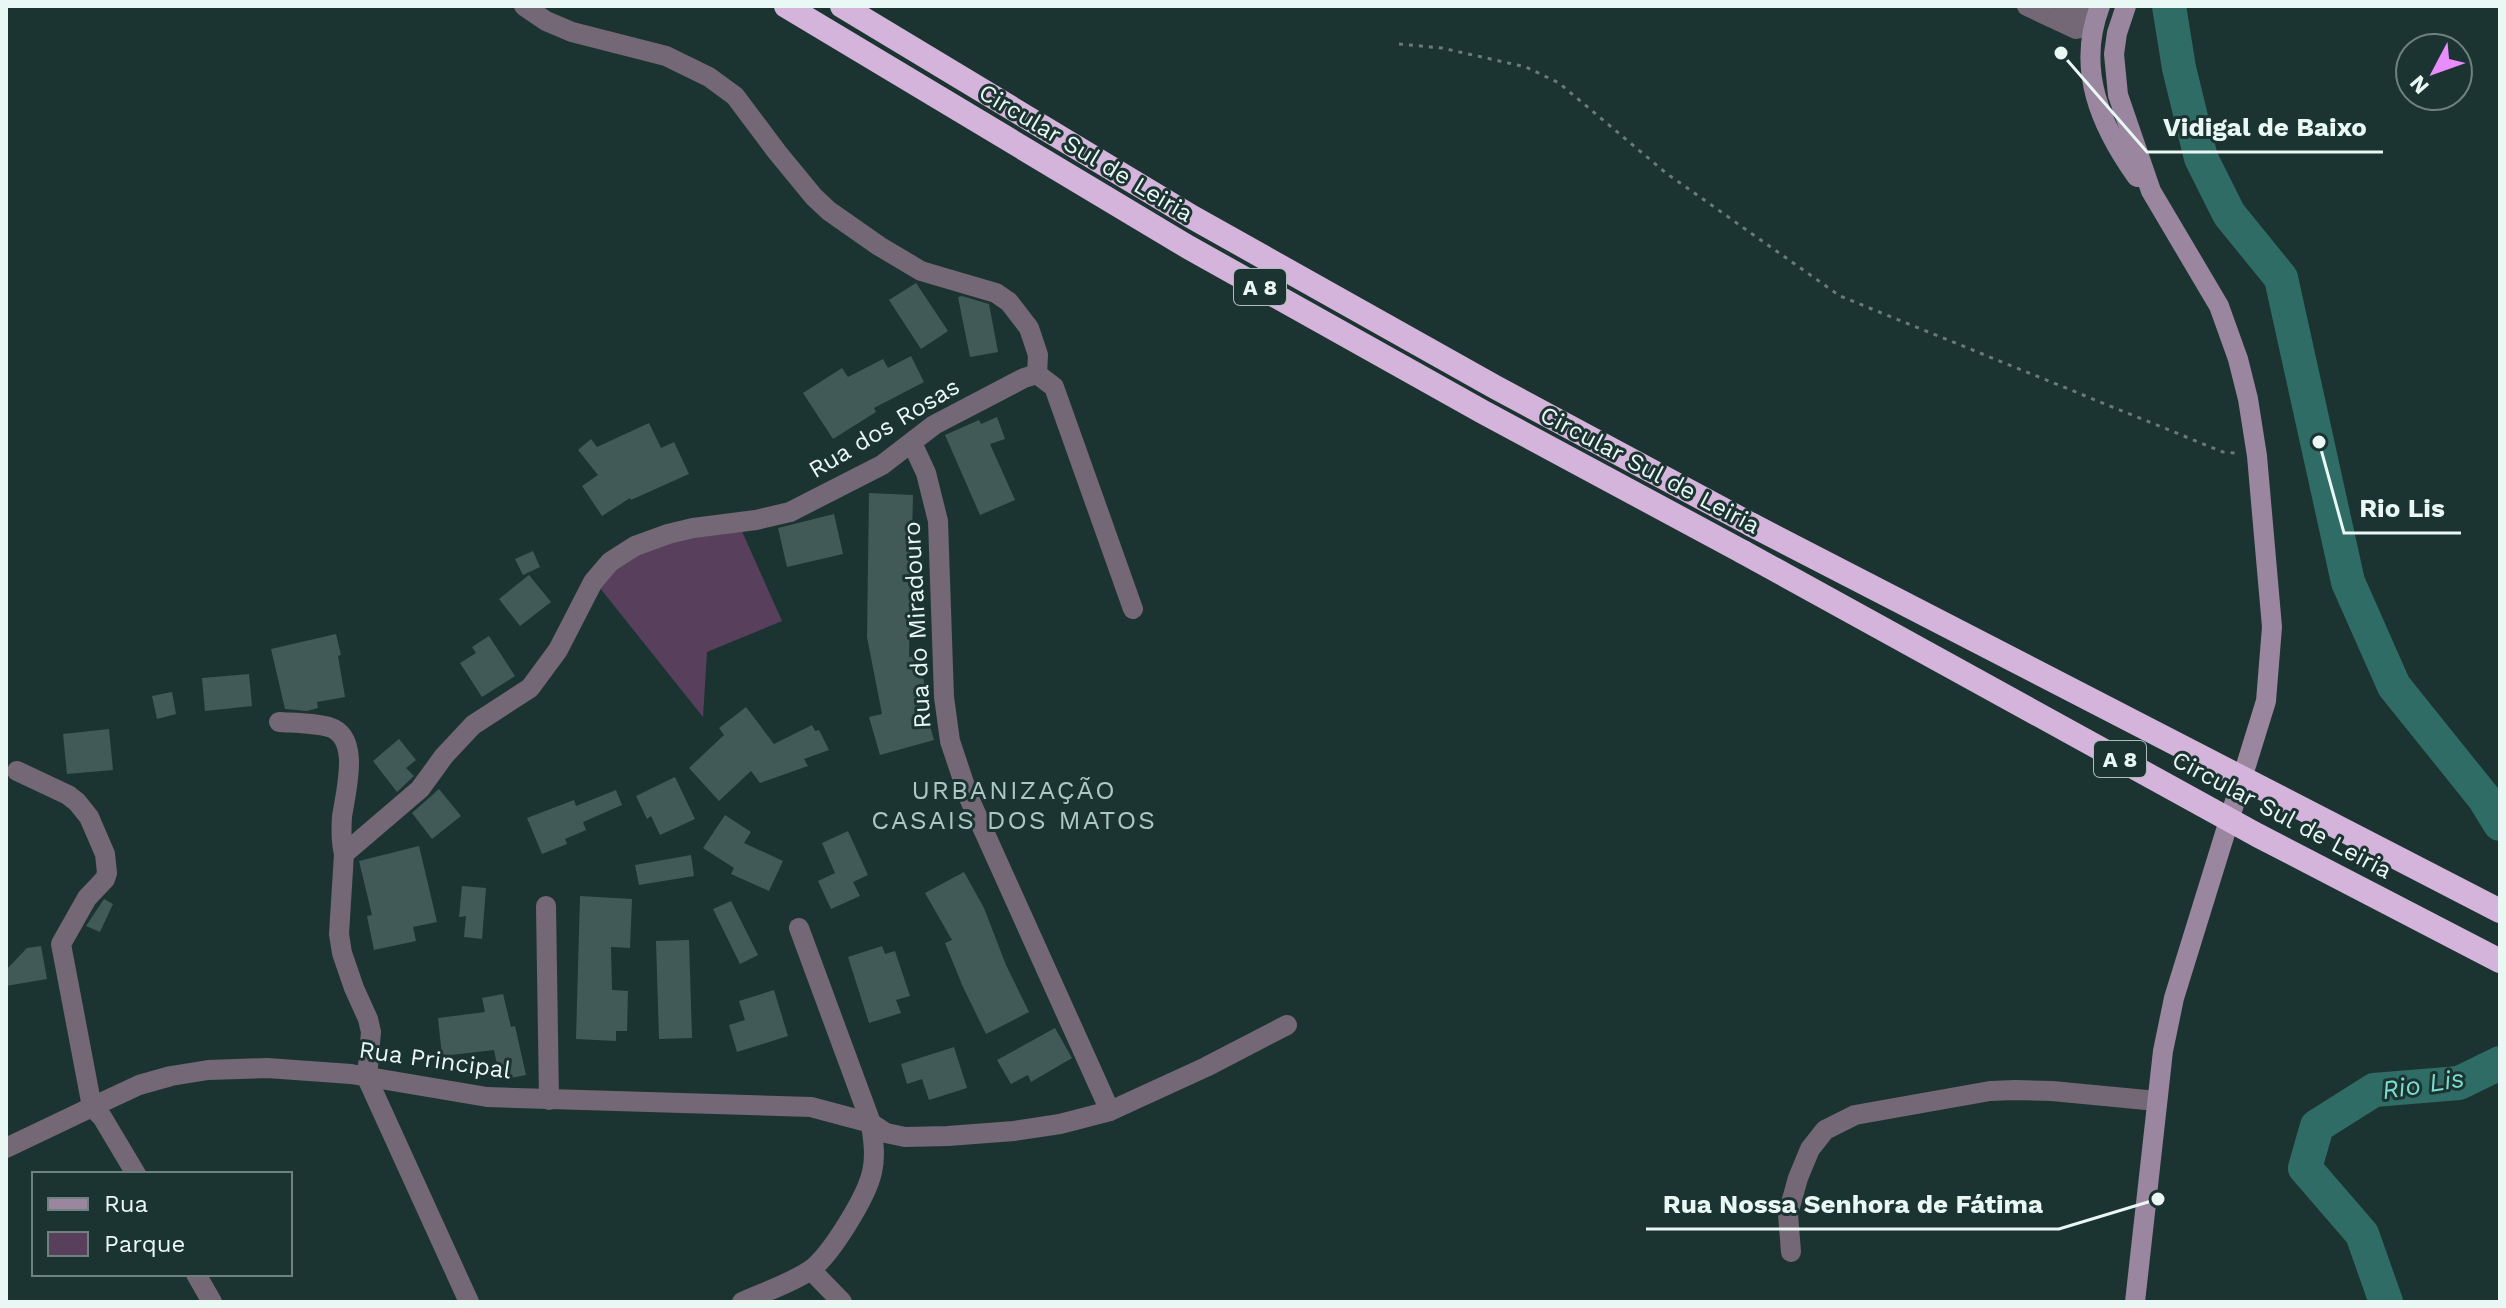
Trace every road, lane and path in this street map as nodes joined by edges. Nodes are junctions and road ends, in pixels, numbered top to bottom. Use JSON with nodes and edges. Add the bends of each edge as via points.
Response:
{"nodes":[{"id":1,"x":524,"y":6,"type":"edge"},
{"id":2,"x":786,"y":6,"type":"edge"},
{"id":3,"x":842,"y":6,"type":"edge"},
{"id":4,"x":2027,"y":6,"type":"edge"},
{"id":5,"x":2065,"y":6,"type":"edge"},
{"id":6,"x":2100,"y":6,"type":"edge"},
{"id":7,"x":2126,"y":6,"type":"edge"},
{"id":8,"x":2093,"y":26,"type":"junction"},
{"id":9,"x":2117,"y":33,"type":"junction"},
{"id":10,"x":1399,"y":44,"type":"dead end"},
{"id":11,"x":2151,"y":191,"type":"junction"},
{"id":12,"x":1037,"y":374,"type":"junction"},
{"id":13,"x":912,"y":443,"type":"junction"},
{"id":14,"x":2257,"y":456,"type":"junction"},
{"id":15,"x":1133,"y":609,"type":"dead end"},
{"id":16,"x":279,"y":722,"type":"dead end"},
{"id":17,"x":17,"y":771,"type":"dead end"},
{"id":18,"x":344,"y":854,"type":"junction"},
{"id":19,"x":546,"y":906,"type":"dead end"},
{"id":20,"x":2500,"y":911,"type":"edge"},
{"id":21,"x":799,"y":928,"type":"dead end"},
{"id":22,"x":2500,"y":961,"type":"edge"},
{"id":23,"x":1287,"y":1025,"type":"dead end"},
{"id":24,"x":367,"y":1078,"type":"junction"},
{"id":25,"x":549,"y":1100,"type":"junction"},
{"id":26,"x":2157,"y":1101,"type":"junction"},
{"id":27,"x":92,"y":1107,"type":"junction"},
{"id":28,"x":1110,"y":1111,"type":"junction"},
{"id":29,"x":871,"y":1123,"type":"junction"},
{"id":30,"x":6,"y":1148,"type":"edge"},
{"id":31,"x":135,"y":1172,"type":"edge"},
{"id":32,"x":1791,"y":1252,"type":"dead end"},
{"id":33,"x":811,"y":1270,"type":"junction"},
{"id":34,"x":197,"y":1276,"type":"edge"},
{"id":35,"x":212,"y":1302,"type":"edge"},
{"id":36,"x":469,"y":1302,"type":"edge"},
{"id":37,"x":742,"y":1302,"type":"edge"},
{"id":38,"x":842,"y":1302,"type":"edge"},
{"id":39,"x":2135,"y":1302,"type":"edge"}],
"edges":[{"from":1,"to":12,"type":"street","via":[[572,32],[666,56],[709,77],[735,96],[829,211],[921,271],[996,293],[1009,302],[1029,328],[1038,355]]},
{"from":2,"to":22,"type":"highway","name":"Circular Sul de Leiria","number":"A 8","bridge":true,"via":[[1188,247],[1483,412],[2257,835]]},
{"from":3,"to":20,"type":"highway","name":"Circular Sul de Leiria","number":"A 8","bridge":true,"via":[[1192,217],[1495,387]]},
{"from":4,"to":8,"type":"street","via":[[2076,29]]},
{"from":5,"to":8,"type":"street"},
{"from":6,"to":8,"type":"main road"},
{"from":7,"to":9,"type":"main road"},
{"from":8,"to":9,"type":"main road"},
{"from":8,"to":11,"type":"main road","via":[[2089,65],[2098,104],[2117,145]]},
{"from":9,"to":11,"type":"main road","via":[[2118,95]]},
{"from":10,"to":14,"type":"path","via":[[1526,67],[1559,83],[1666,173],[1840,296],[2223,452]]},
{"from":11,"to":14,"type":"main road","via":[[2224,319],[2248,399]]},
{"from":12,"to":13,"type":"street","name":"Rua dos Rosas","via":[[934,425]]},
{"from":12,"to":15,"type":"street","via":[[1054,387]]},
{"from":13,"to":18,"type":"street","name":"Rua dos Rosas","via":[[882,465],[790,512],[668,534],[610,562],[530,688],[473,725],[420,789]]},
{"from":13,"to":28,"type":"street","name":"Rua do Miradouro","via":[[938,521],[950,741],[969,798]]},
{"from":14,"to":26,"type":"main road","via":[[2271,599],[2266,701],[2174,998]]},
{"from":16,"to":18,"type":"street","via":[[330,727],[344,739],[349,763]]},
{"from":17,"to":27,"type":"street","via":[[77,802],[105,854],[105,879],[87,898],[61,944]]},
{"from":18,"to":24,"type":"street","via":[[339,934],[371,1032]]},
{"from":19,"to":25,"type":"street"},
{"from":21,"to":29,"type":"street"},
{"from":23,"to":28,"type":"street","name":"Rua Principal"},
{"from":24,"to":25,"type":"street","name":"Rua Principal","via":[[487,1097]]},
{"from":24,"to":27,"type":"street","name":"Rua Principal","via":[[267,1068],[208,1070],[139,1085]]},
{"from":24,"to":36,"type":"street"},
{"from":25,"to":29,"type":"street","name":"Rua Principal","via":[[811,1107]]},
{"from":26,"to":32,"type":"street","via":[[1990,1091],[1838,1121],[1810,1149],[1798,1178],[1788,1214]]},
{"from":26,"to":39,"type":"main road"},
{"from":27,"to":30,"type":"street","name":"Rua Principal"},
{"from":27,"to":31,"type":"street"},
{"from":28,"to":29,"type":"street","name":"Rua Principal","via":[[1060,1124],[948,1136],[905,1137]]},
{"from":29,"to":33,"type":"street","via":[[870,1183],[831,1249]]},
{"from":33,"to":37,"type":"street"},
{"from":33,"to":38,"type":"street"},
{"from":34,"to":35,"type":"street"}]}
